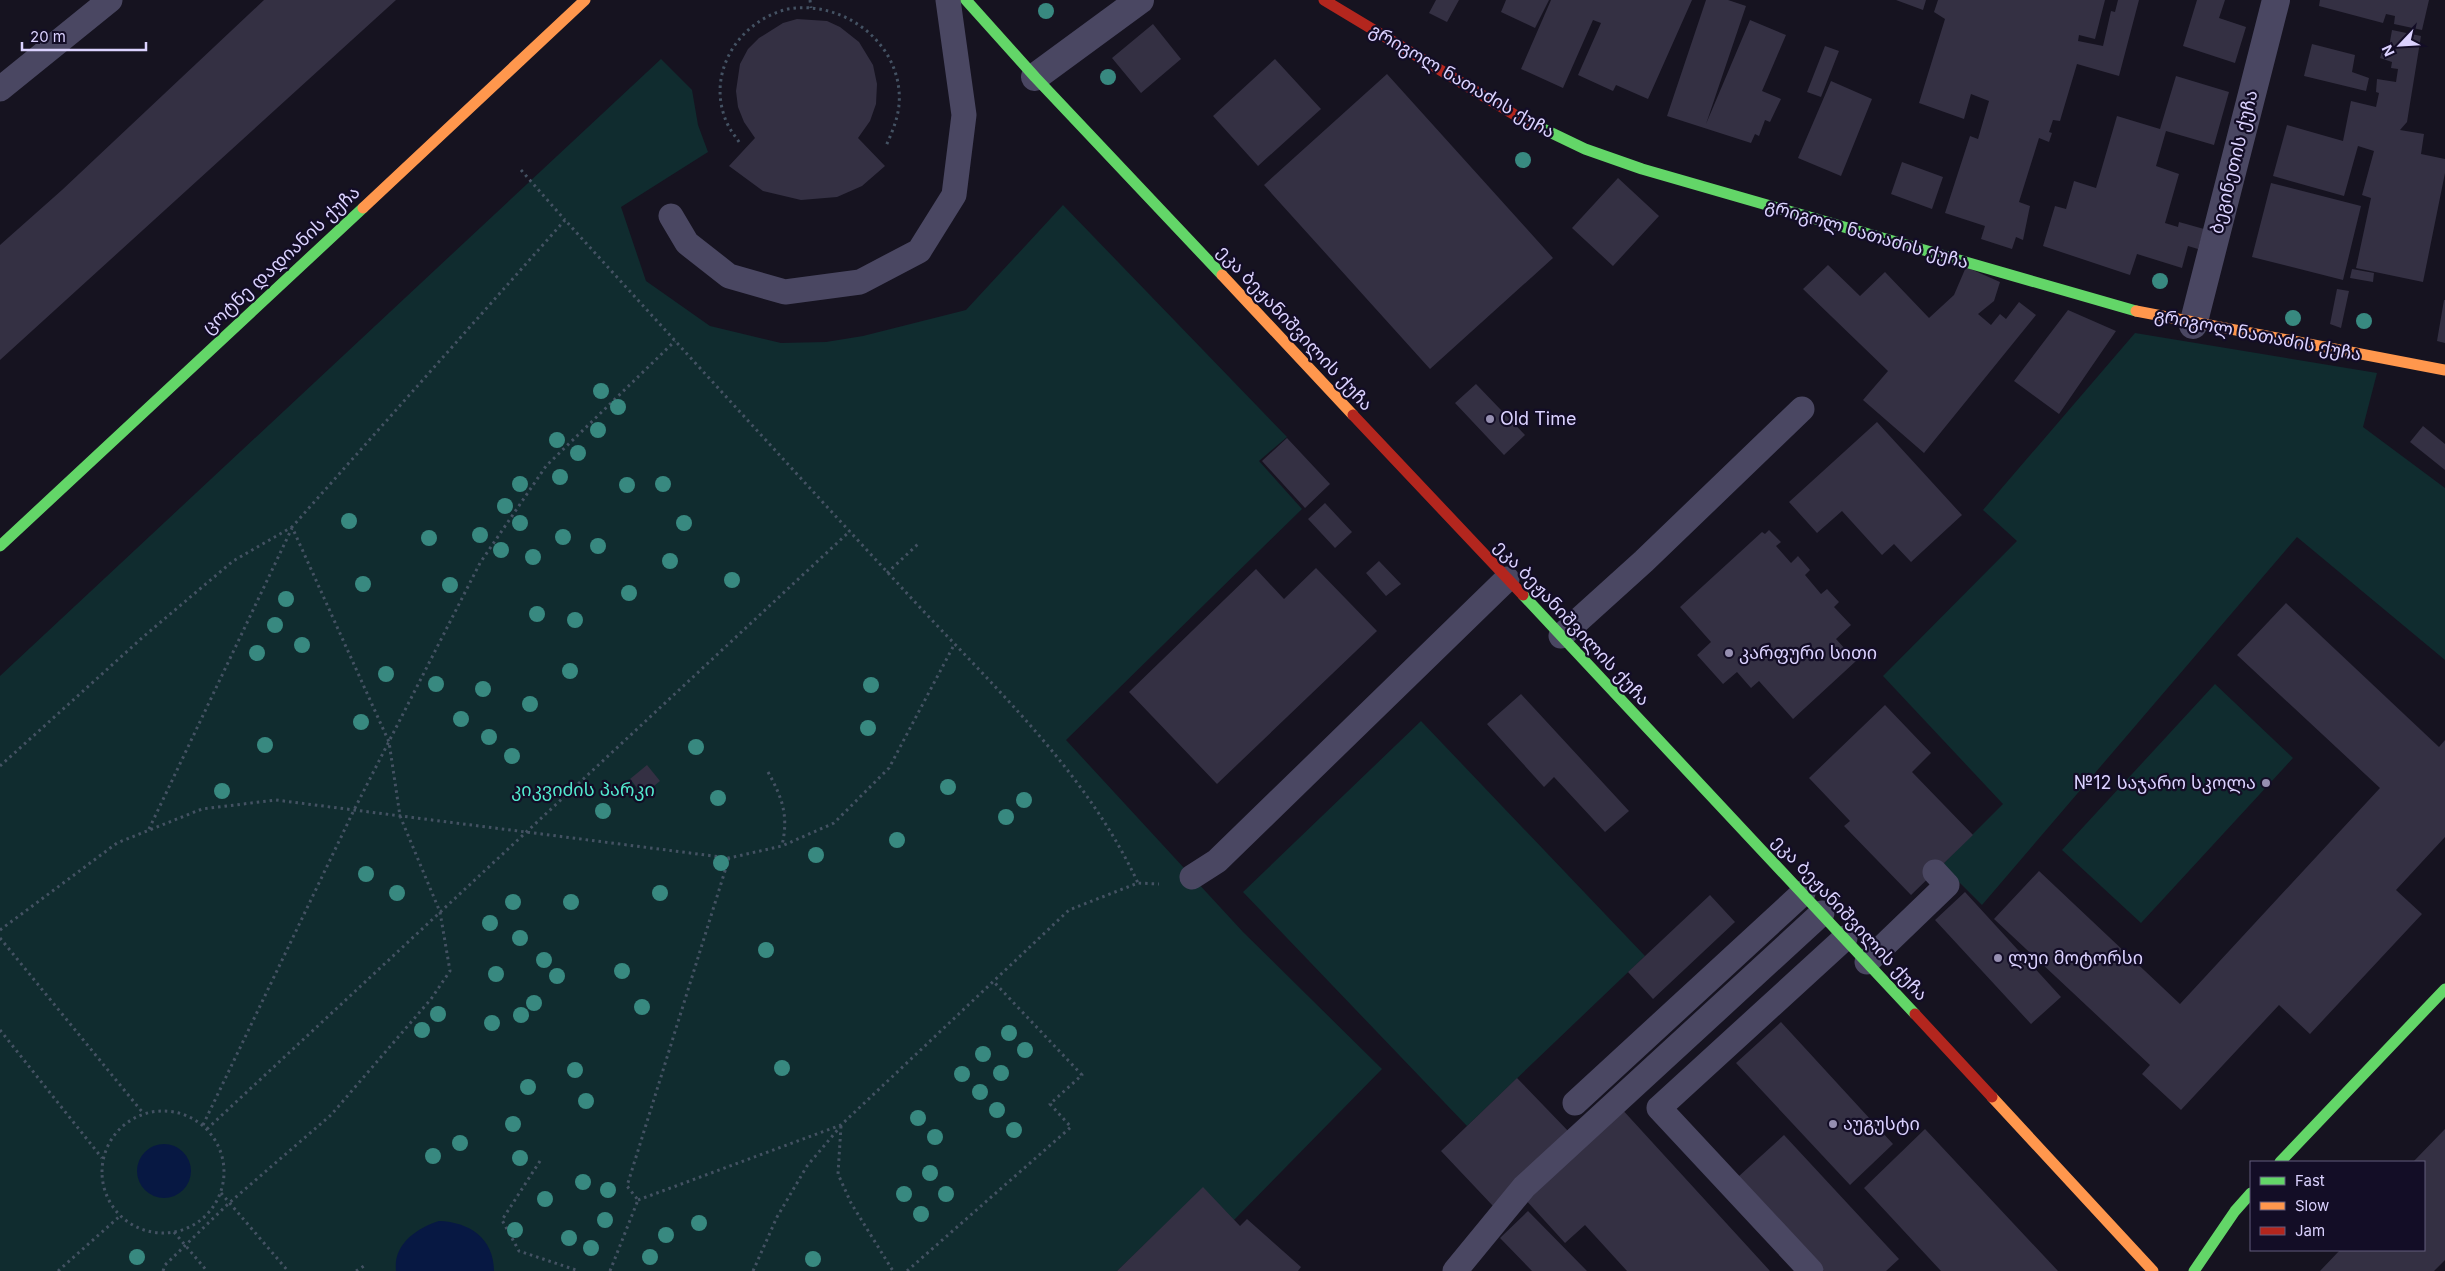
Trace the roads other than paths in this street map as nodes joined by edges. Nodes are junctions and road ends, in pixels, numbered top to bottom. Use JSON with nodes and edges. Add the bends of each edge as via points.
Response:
{"nodes":[{"id":1,"x":110,"y":0,"type":"edge"},
{"id":2,"x":585,"y":0,"type":"edge"},
{"id":3,"x":948,"y":0,"type":"edge"},
{"id":4,"x":966,"y":0,"type":"edge"},
{"id":5,"x":1140,"y":0,"type":"edge"},
{"id":6,"x":1324,"y":0,"type":"edge"},
{"id":7,"x":2276,"y":0,"type":"edge"},
{"id":8,"x":1035,"y":77,"type":"junction"},
{"id":9,"x":0,"y":89,"type":"edge"},
{"id":10,"x":671,"y":216,"type":"dead end"},
{"id":11,"x":2193,"y":325,"type":"junction"},
{"id":12,"x":2445,"y":370,"type":"edge"},
{"id":13,"x":1802,"y":408,"type":"dead end"},
{"id":14,"x":0,"y":546,"type":"edge"},
{"id":15,"x":1507,"y":579,"type":"junction"},
{"id":16,"x":1561,"y":636,"type":"junction"},
{"id":17,"x":1935,"y":872,"type":"dead end"},
{"id":18,"x":1192,"y":877,"type":"dead end"},
{"id":19,"x":1803,"y":893,"type":"junction"},
{"id":20,"x":1822,"y":913,"type":"junction"},
{"id":21,"x":1845,"y":938,"type":"junction"},
{"id":22,"x":1867,"y":962,"type":"junction"},
{"id":23,"x":2445,"y":989,"type":"edge"},
{"id":24,"x":1575,"y":1103,"type":"dead end"},
{"id":25,"x":2281,"y":1161,"type":"edge"},
{"id":26,"x":2250,"y":1194,"type":"edge"},
{"id":27,"x":1455,"y":1271,"type":"edge"},
{"id":28,"x":1811,"y":1271,"type":"edge"},
{"id":29,"x":2153,"y":1271,"type":"edge"},
{"id":30,"x":2194,"y":1271,"type":"edge"}],
"edges":[{"from":1,"to":9,"type":"lane"},
{"from":2,"to":14,"type":"street","name":"ცოტნე დადიანის ქუჩა"},
{"from":3,"to":10,"type":"lane","via":[[964,115],[954,195],[919,251],[860,282],[785,292],[729,276],[687,243]]},
{"from":4,"to":8,"type":"street","name":"ეკა ბეჟანიშვილის ქუჩა"},
{"from":5,"to":8,"type":"street"},
{"from":6,"to":11,"type":"street","name":"გრიგოლ ნათაძის ქუჩა","via":[[1515,115],[1585,149],[1642,170]]},
{"from":7,"to":11,"type":"street","name":"ბეგინეთის ქუჩა"},
{"from":8,"to":15,"type":"street","name":"ეკა ბეჟანიშვილის ქუჩა"},
{"from":11,"to":12,"type":"street","name":"გრიგოლ ნათაძის ქუჩა"},
{"from":13,"to":16,"type":"lane","via":[[1644,561]]},
{"from":15,"to":16,"type":"street","name":"ეკა ბეჟანიშვილის ქუჩა"},
{"from":15,"to":18,"type":"lane","via":[[1217,861]]},
{"from":16,"to":19,"type":"street","name":"ეკა ბეჟანიშვილის ქუჩა"},
{"from":17,"to":22,"type":"lane","via":[[1947,885]]},
{"from":19,"to":20,"type":"street","name":"ეკა ბეჟანიშვილის ქუჩა"},
{"from":19,"to":24,"type":"lane"},
{"from":20,"to":21,"type":"street","name":"ეკა ბეჟანიშვილის ქუჩა"},
{"from":20,"to":27,"type":"lane","via":[[1524,1187]]},
{"from":21,"to":22,"type":"street","name":"ეკა ბეჟანიშვილის ქუჩა"},
{"from":21,"to":28,"type":"lane","via":[[1659,1108]]},
{"from":22,"to":29,"type":"street","name":"ეკა ბეჟანიშვილის ქუჩა"},
{"from":23,"to":25,"type":"street"},
{"from":26,"to":30,"type":"street"}]}
